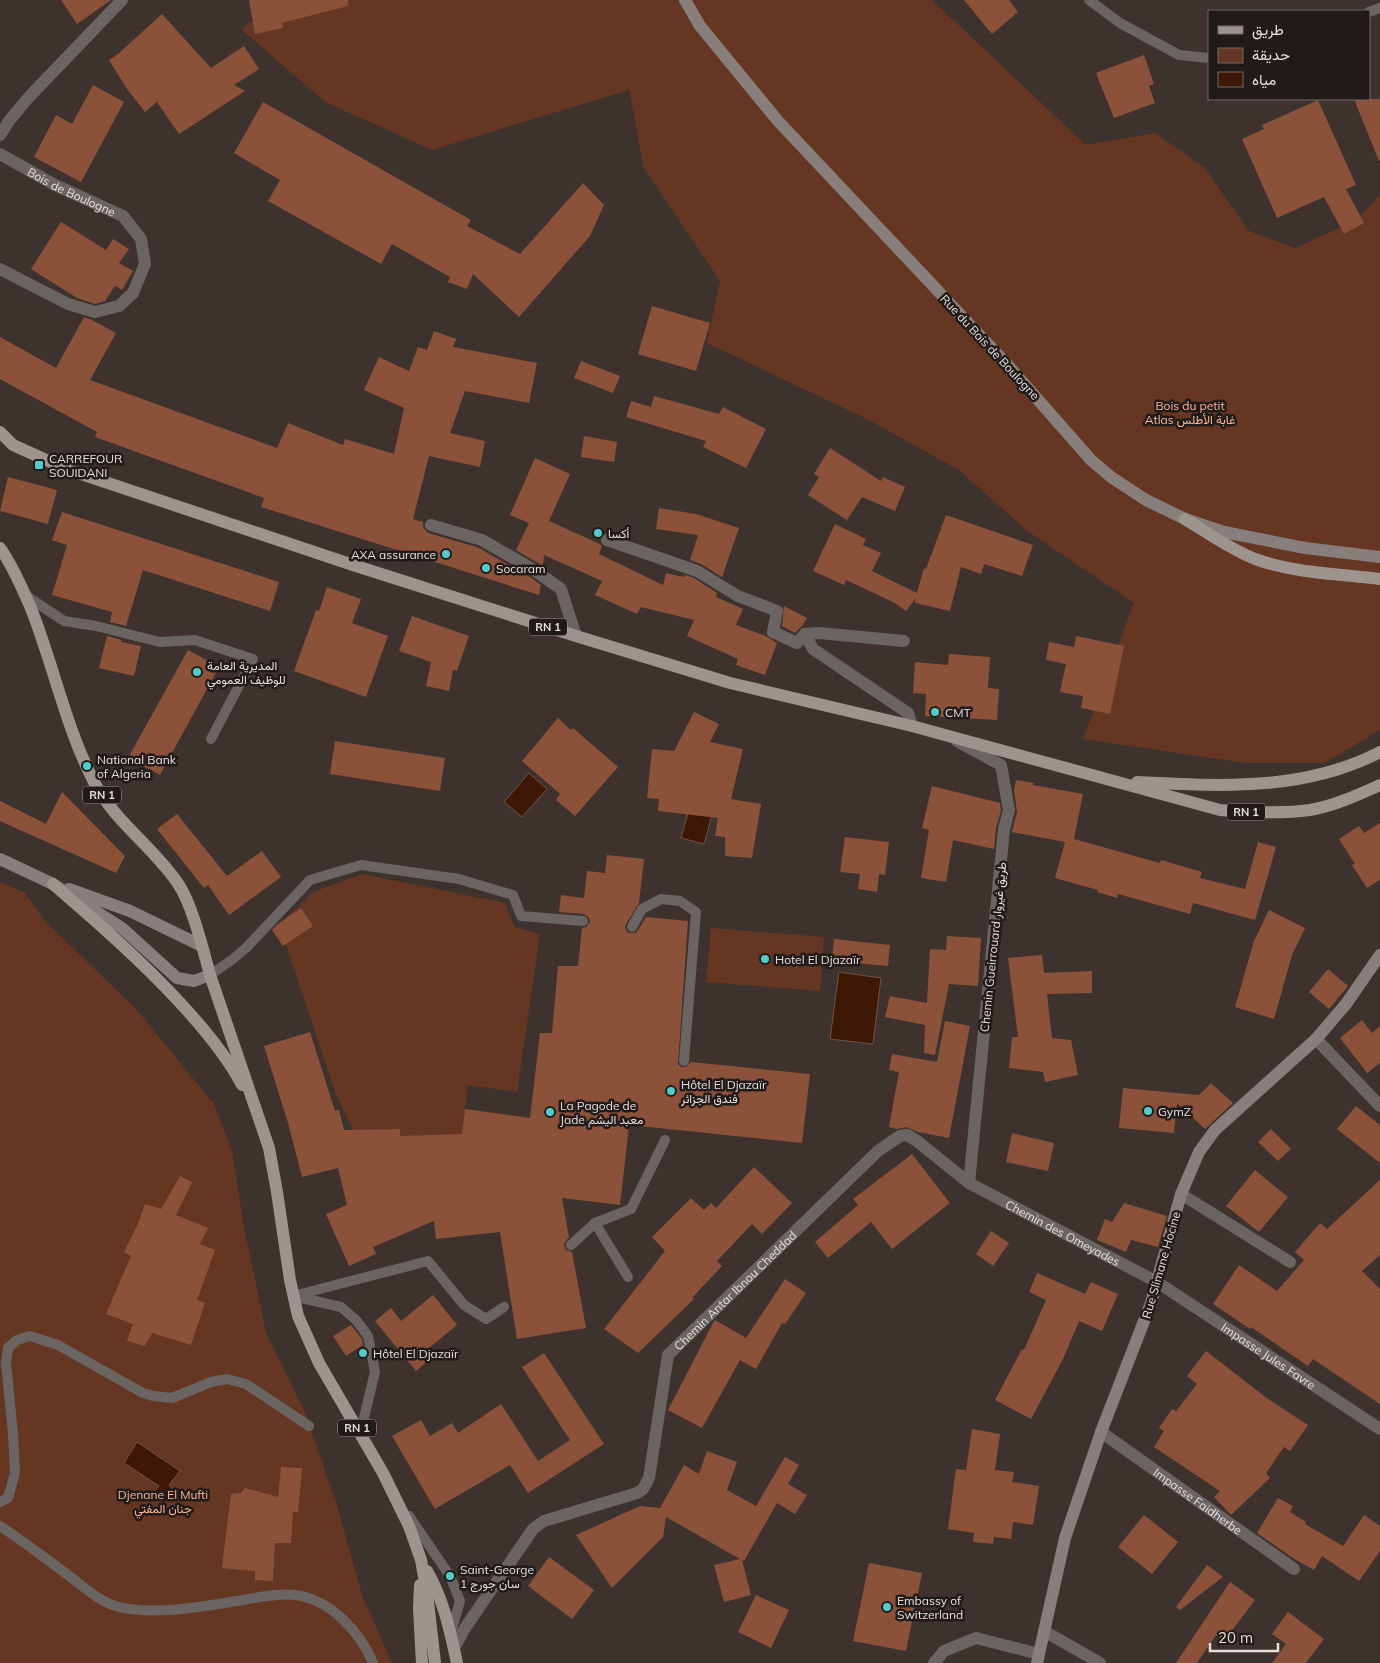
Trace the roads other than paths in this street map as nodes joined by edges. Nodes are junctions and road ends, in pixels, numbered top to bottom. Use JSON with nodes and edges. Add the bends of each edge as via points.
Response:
{"nodes":[{"id":1,"x":122,"y":0,"type":"edge"},
{"id":2,"x":685,"y":0,"type":"edge"},
{"id":3,"x":1089,"y":0,"type":"edge"},
{"id":4,"x":1208,"y":58,"type":"edge"},
{"id":5,"x":0,"y":135,"type":"edge"},
{"id":6,"x":0,"y":154,"type":"edge"},
{"id":7,"x":0,"y":269,"type":"edge"},
{"id":8,"x":0,"y":432,"type":"edge"},
{"id":9,"x":1185,"y":519,"type":"junction"},
{"id":10,"x":431,"y":525,"type":"dead end"},
{"id":11,"x":608,"y":540,"type":"dead end"},
{"id":12,"x":0,"y":548,"type":"edge"},
{"id":13,"x":1380,"y":557,"type":"edge"},
{"id":14,"x":1380,"y":579,"type":"edge"},
{"id":15,"x":25,"y":595,"type":"junction"},
{"id":16,"x":805,"y":634,"type":"junction"},
{"id":17,"x":576,"y":636,"type":"junction"},
{"id":18,"x":904,"y":641,"type":"dead end"},
{"id":19,"x":912,"y":726,"type":"junction"},
{"id":20,"x":955,"y":739,"type":"junction"},
{"id":21,"x":211,"y":740,"type":"dead end"},
{"id":22,"x":1380,"y":752,"type":"edge"},
{"id":23,"x":1112,"y":781,"type":"junction"},
{"id":24,"x":1380,"y":785,"type":"edge"},
{"id":25,"x":0,"y":859,"type":"edge"},
{"id":26,"x":53,"y":884,"type":"junction"},
{"id":27,"x":583,"y":921,"type":"dead end"},
{"id":28,"x":632,"y":927,"type":"dead end"},
{"id":29,"x":202,"y":946,"type":"junction"},
{"id":30,"x":1380,"y":956,"type":"edge"},
{"id":31,"x":210,"y":975,"type":"junction"},
{"id":32,"x":1316,"y":1039,"type":"junction"},
{"id":33,"x":684,"y":1061,"type":"dead end"},
{"id":34,"x":1380,"y":1106,"type":"edge"},
{"id":35,"x":258,"y":1115,"type":"junction"},
{"id":36,"x":665,"y":1140,"type":"dead end"},
{"id":37,"x":969,"y":1183,"type":"junction"},
{"id":38,"x":1181,"y":1194,"type":"junction"},
{"id":39,"x":595,"y":1223,"type":"junction"},
{"id":40,"x":571,"y":1245,"type":"dead end"},
{"id":41,"x":1290,"y":1262,"type":"dead end"},
{"id":42,"x":628,"y":1277,"type":"dead end"},
{"id":43,"x":1157,"y":1282,"type":"junction"},
{"id":44,"x":293,"y":1296,"type":"junction"},
{"id":45,"x":504,"y":1307,"type":"dead end"},
{"id":46,"x":310,"y":1426,"type":"dead end"},
{"id":47,"x":1380,"y":1429,"type":"edge"},
{"id":48,"x":1101,"y":1432,"type":"junction"},
{"id":49,"x":360,"y":1434,"type":"junction"},
{"id":50,"x":0,"y":1502,"type":"edge"},
{"id":51,"x":398,"y":1502,"type":"junction"},
{"id":52,"x":0,"y":1526,"type":"edge"},
{"id":53,"x":421,"y":1560,"type":"junction"},
{"id":54,"x":1294,"y":1570,"type":"dead end"},
{"id":55,"x":451,"y":1632,"type":"junction"},
{"id":56,"x":1044,"y":1632,"type":"junction"},
{"id":57,"x":454,"y":1648,"type":"junction"},
{"id":58,"x":1038,"y":1658,"type":"edge"},
{"id":59,"x":373,"y":1663,"type":"edge"},
{"id":60,"x":422,"y":1663,"type":"edge"},
{"id":61,"x":435,"y":1663,"type":"edge"},
{"id":62,"x":457,"y":1663,"type":"edge"},
{"id":63,"x":934,"y":1663,"type":"edge"},
{"id":64,"x":1100,"y":1663,"type":"edge"}],
"edges":[{"from":1,"to":5,"type":"street","via":[[28,98]]},
{"from":2,"to":9,"type":"street","name":"Rue du Bois de Boulogne","via":[[700,26],[778,121],[1004,360],[1091,460],[1139,496]]},
{"from":3,"to":4,"type":"lane","via":[[1120,23],[1179,55]]},
{"from":6,"to":7,"type":"street","name":"Bois de Boulogne","via":[[55,185],[123,216],[141,239],[145,264],[133,293],[119,306],[95,312],[68,304]]},
{"from":8,"to":17,"type":"main road","number":"RN 1","via":[[13,445],[66,469]]},
{"from":9,"to":13,"type":"street","name":"Rue du Bois de Boulogne","via":[[1267,542]]},
{"from":9,"to":14,"type":"main road","via":[[1256,559],[1293,568]]},
{"from":10,"to":17,"type":"street","via":[[482,540],[561,589]]},
{"from":11,"to":16,"type":"street","via":[[697,571],[738,596],[776,611],[773,632],[798,644]]},
{"from":12,"to":15,"type":"main road","number":"RN 1"},
{"from":15,"to":21,"type":"lane","via":[[64,622],[96,626],[160,642],[195,640],[253,659]]},
{"from":15,"to":29,"type":"main road","number":"RN 1","via":[[92,779],[121,820],[177,882]]},
{"from":16,"to":18,"type":"street"},
{"from":16,"to":19,"type":"street","via":[[813,649],[908,713]]},
{"from":17,"to":19,"type":"main road","number":"RN 1","via":[[730,683]]},
{"from":19,"to":20,"type":"main road","number":"RN 1"},
{"from":20,"to":23,"type":"main road","number":"RN 1"},
{"from":20,"to":37,"type":"street","name":"Chemin Gueirrouard طريق غيروار","via":[[1001,765],[1009,810],[1004,829]]},
{"from":22,"to":23,"type":"main road","number":"RN 1","via":[[1338,770],[1261,784],[1227,786]]},
{"from":23,"to":24,"type":"main road","number":"RN 1","via":[[1220,810],[1263,813],[1311,810]]},
{"from":25,"to":26,"type":"street"},
{"from":26,"to":29,"type":"street","via":[[130,911]]},
{"from":26,"to":31,"type":"street","via":[[122,928],[170,974],[185,981]]},
{"from":26,"to":35,"type":"main road","via":[[138,960],[206,1031],[237,1074]]},
{"from":27,"to":31,"type":"lane","via":[[521,916],[514,895],[458,879],[361,865],[310,880],[246,948]]},
{"from":28,"to":33,"type":"lane","via":[[642,909],[661,899],[680,901],[696,912]]},
{"from":29,"to":31,"type":"main road","number":"RN 1"},
{"from":30,"to":32,"type":"street","name":"Rue Slimane Hocine"},
{"from":31,"to":35,"type":"main road","number":"RN 1"},
{"from":32,"to":34,"type":"street"},
{"from":32,"to":38,"type":"street","name":"Rue Slimane Hocine","via":[[1215,1130],[1199,1152]]},
{"from":35,"to":44,"type":"main road","number":"RN 1","via":[[274,1172]]},
{"from":36,"to":39,"type":"lane","via":[[631,1209]]},
{"from":37,"to":43,"type":"street","name":"Chemin des Omeyades"},
{"from":37,"to":57,"type":"street","name":"Chemin Antar Ibnou Cheddad","via":[[907,1135],[900,1136],[878,1151],[668,1355],[649,1478],[643,1489],[544,1521],[533,1529]]},
{"from":38,"to":41,"type":"street"},
{"from":38,"to":43,"type":"street","name":"Rue Slimane Hocine"},
{"from":39,"to":40,"type":"lane"},
{"from":39,"to":42,"type":"lane"},
{"from":43,"to":47,"type":"street","name":"Impasse Jules Favre"},
{"from":43,"to":48,"type":"street","name":"Rue Slimane Hocine"},
{"from":44,"to":45,"type":"lane","via":[[428,1261],[464,1305],[486,1318]]},
{"from":44,"to":49,"type":"main road","number":"RN 1","via":[[310,1345]]},
{"from":44,"to":49,"type":"lane","via":[[341,1307],[368,1336],[375,1372]]},
{"from":46,"to":50,"type":"lane","via":[[246,1384],[227,1379],[172,1398],[153,1396],[58,1345],[30,1336],[16,1340],[8,1348],[6,1363],[15,1473],[8,1498]]},
{"from":48,"to":54,"type":"street","name":"Impasse Faidherbe"},
{"from":48,"to":56,"type":"street","name":"Rue Slimane Hocine","via":[[1066,1538]]},
{"from":49,"to":51,"type":"main road","number":"RN 1"},
{"from":51,"to":53,"type":"main road","number":"RN 1"},
{"from":51,"to":55,"type":"lane","via":[[450,1576],[460,1601]]},
{"from":52,"to":59,"type":"lane","via":[[94,1596],[118,1607],[144,1610],[193,1608],[264,1596],[296,1595],[321,1603],[354,1631]]},
{"from":53,"to":55,"type":"main road","via":[[442,1603]]},
{"from":53,"to":60,"type":"main road"},
{"from":53,"to":61,"type":"main road","number":"RN 1"},
{"from":55,"to":57,"type":"main road"},
{"from":56,"to":58,"type":"street","name":"Rue Slimane Hocine"},
{"from":56,"to":64,"type":"street"},
{"from":57,"to":62,"type":"main road"},
{"from":58,"to":63,"type":"street","via":[[976,1638],[944,1651]]}]}
